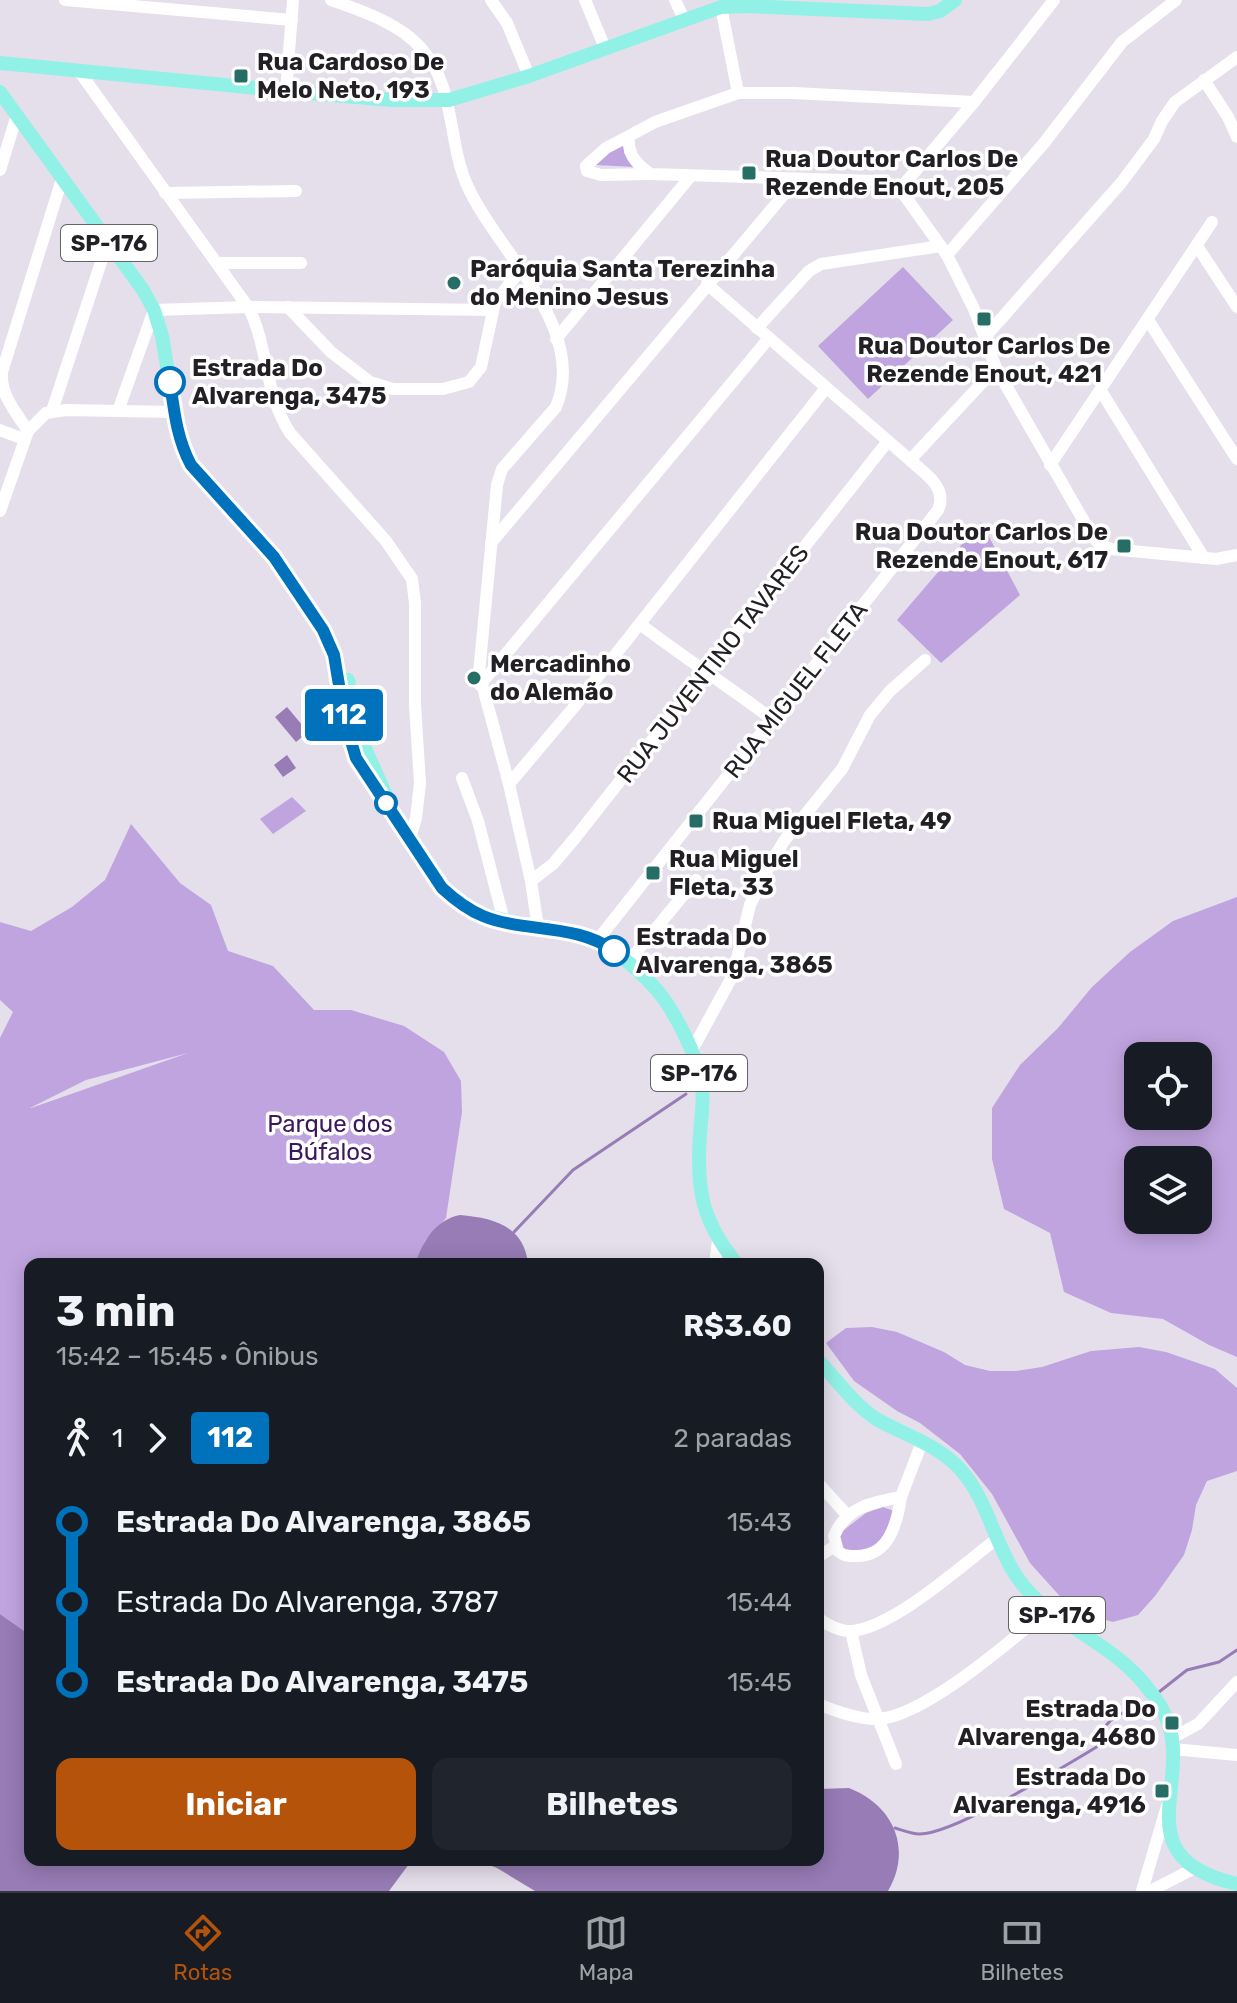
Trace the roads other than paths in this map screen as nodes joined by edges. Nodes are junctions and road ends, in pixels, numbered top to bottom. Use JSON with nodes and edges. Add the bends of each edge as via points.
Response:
{"nodes":[{"id":1,"x":65,"y":0,"type":"edge"},
{"id":2,"x":293,"y":0,"type":"edge"},
{"id":3,"x":331,"y":0,"type":"edge"},
{"id":4,"x":491,"y":0,"type":"edge"},
{"id":5,"x":585,"y":0,"type":"edge"},
{"id":6,"x":675,"y":0,"type":"edge"},
{"id":7,"x":955,"y":0,"type":"edge"},
{"id":8,"x":1054,"y":0,"type":"edge"},
{"id":9,"x":1176,"y":0,"type":"edge"},
{"id":10,"x":721,"y":7,"type":"junction"},
{"id":11,"x":684,"y":19,"type":"junction"},
{"id":12,"x":292,"y":20,"type":"junction"},
{"id":13,"x":605,"y":48,"type":"junction"},
{"id":14,"x":1237,"y":57,"type":"edge"},
{"id":15,"x":0,"y":63,"type":"edge"},
{"id":16,"x":79,"y":71,"type":"junction"},
{"id":17,"x":529,"y":76,"type":"junction"},
{"id":18,"x":1204,"y":80,"type":"junction"},
{"id":19,"x":286,"y":91,"type":"junction"},
{"id":20,"x":0,"y":92,"type":"edge"},
{"id":21,"x":738,"y":93,"type":"junction"},
{"id":22,"x":449,"y":100,"type":"junction"},
{"id":23,"x":974,"y":102,"type":"junction"},
{"id":24,"x":17,"y":115,"type":"junction"},
{"id":25,"x":629,"y":136,"type":"junction"},
{"id":26,"x":1237,"y":137,"type":"edge"},
{"id":27,"x":0,"y":170,"type":"edge"},
{"id":28,"x":650,"y":174,"type":"junction"},
{"id":29,"x":690,"y":177,"type":"junction"},
{"id":30,"x":62,"y":179,"type":"junction"},
{"id":31,"x":797,"y":179,"type":"junction"},
{"id":32,"x":900,"y":189,"type":"junction"},
{"id":33,"x":296,"y":191,"type":"dead end"},
{"id":34,"x":165,"y":193,"type":"junction"},
{"id":35,"x":1212,"y":222,"type":"dead end"},
{"id":36,"x":108,"y":241,"type":"junction"},
{"id":37,"x":1197,"y":246,"type":"junction"},
{"id":38,"x":944,"y":250,"type":"junction"},
{"id":39,"x":217,"y":263,"type":"junction"},
{"id":40,"x":301,"y":263,"type":"dead end"},
{"id":41,"x":522,"y":268,"type":"junction"},
{"id":42,"x":707,"y":284,"type":"junction"},
{"id":43,"x":248,"y":307,"type":"junction"},
{"id":44,"x":288,"y":307,"type":"junction"},
{"id":45,"x":1237,"y":307,"type":"edge"},
{"id":46,"x":154,"y":310,"type":"junction"},
{"id":47,"x":492,"y":310,"type":"junction"},
{"id":48,"x":1148,"y":320,"type":"junction"},
{"id":49,"x":757,"y":328,"type":"junction"},
{"id":50,"x":985,"y":337,"type":"junction"},
{"id":51,"x":769,"y":338,"type":"junction"},
{"id":52,"x":556,"y":339,"type":"junction"},
{"id":53,"x":996,"y":368,"type":"junction"},
{"id":54,"x":826,"y":388,"type":"junction"},
{"id":55,"x":1101,"y":391,"type":"junction"},
{"id":56,"x":52,"y":411,"type":"junction"},
{"id":57,"x":118,"y":411,"type":"junction"},
{"id":58,"x":174,"y":412,"type":"junction"},
{"id":59,"x":0,"y":430,"type":"edge"},
{"id":60,"x":26,"y":435,"type":"junction"},
{"id":61,"x":888,"y":441,"type":"junction"},
{"id":62,"x":1237,"y":459,"type":"edge"},
{"id":63,"x":910,"y":460,"type":"junction"},
{"id":64,"x":1050,"y":465,"type":"junction"},
{"id":65,"x":1,"y":507,"type":"edge"},
{"id":66,"x":491,"y":543,"type":"junction"},
{"id":67,"x":1237,"y":555,"type":"edge"},
{"id":68,"x":1204,"y":558,"type":"junction"},
{"id":69,"x":640,"y":624,"type":"junction"},
{"id":70,"x":925,"y":660,"type":"dead end"},
{"id":71,"x":706,"y":673,"type":"junction"},
{"id":72,"x":480,"y":685,"type":"junction"},
{"id":73,"x":772,"y":719,"type":"junction"},
{"id":74,"x":462,"y":778,"type":"dead end"},
{"id":75,"x":509,"y":784,"type":"junction"},
{"id":76,"x":410,"y":838,"type":"junction"},
{"id":77,"x":696,"y":880,"type":"dead end"},
{"id":78,"x":531,"y":881,"type":"junction"},
{"id":79,"x":504,"y":921,"type":"junction"},
{"id":80,"x":538,"y":928,"type":"junction"},
{"id":81,"x":596,"y":942,"type":"junction"},
{"id":82,"x":628,"y":962,"type":"junction"},
{"id":83,"x":691,"y":1052,"type":"junction"},
{"id":84,"x":718,"y":1241,"type":"junction"},
{"id":85,"x":716,"y":1258,"type":"edge"},
{"id":86,"x":732,"y":1258,"type":"edge"},
{"id":87,"x":824,"y":1372,"type":"edge"},
{"id":88,"x":922,"y":1442,"type":"junction"},
{"id":89,"x":824,"y":1490,"type":"edge"},
{"id":90,"x":901,"y":1497,"type":"junction"},
{"id":91,"x":847,"y":1515,"type":"junction"},
{"id":92,"x":998,"y":1538,"type":"junction"},
{"id":93,"x":835,"y":1546,"type":"junction"},
{"id":94,"x":824,"y":1553,"type":"edge"},
{"id":95,"x":1049,"y":1609,"type":"junction"},
{"id":96,"x":824,"y":1621,"type":"edge"},
{"id":97,"x":851,"y":1631,"type":"junction"},
{"id":98,"x":1237,"y":1682,"type":"edge"},
{"id":99,"x":824,"y":1706,"type":"edge"},
{"id":100,"x":879,"y":1719,"type":"junction"},
{"id":101,"x":1173,"y":1744,"type":"junction"},
{"id":102,"x":1237,"y":1755,"type":"edge"},
{"id":103,"x":896,"y":1764,"type":"dead end"},
{"id":104,"x":1168,"y":1803,"type":"junction"},
{"id":105,"x":1193,"y":1869,"type":"junction"},
{"id":106,"x":1237,"y":1884,"type":"edge"},
{"id":107,"x":1142,"y":1891,"type":"edge"},
{"id":108,"x":1150,"y":1891,"type":"edge"}],
"edges":[{"from":1,"to":12,"type":"street"},
{"from":2,"to":12,"type":"street"},
{"from":3,"to":22,"type":"street","via":[[405,33],[434,64]]},
{"from":4,"to":17,"type":"street","via":[[507,23]]},
{"from":5,"to":13,"type":"street"},
{"from":6,"to":11,"type":"street"},
{"from":7,"to":10,"type":"main road","via":[[935,13],[916,15]]},
{"from":8,"to":23,"type":"street"},
{"from":9,"to":38,"type":"street","via":[[1122,42],[1044,143]]},
{"from":10,"to":11,"type":"main road"},
{"from":10,"to":21,"type":"street"},
{"from":11,"to":13,"type":"main road"},
{"from":12,"to":19,"type":"street"},
{"from":13,"to":17,"type":"main road"},
{"from":14,"to":18,"type":"street"},
{"from":15,"to":16,"type":"main road"},
{"from":16,"to":19,"type":"main road"},
{"from":16,"to":34,"type":"street"},
{"from":17,"to":22,"type":"main road"},
{"from":18,"to":26,"type":"street"},
{"from":18,"to":50,"type":"street","via":[[1168,111],[1121,183]]},
{"from":19,"to":22,"type":"main road"},
{"from":20,"to":24,"type":"main road","number":"SP-176"},
{"from":21,"to":23,"type":"street"},
{"from":21,"to":25,"type":"street","via":[[666,117]]},
{"from":22,"to":41,"type":"street","via":[[467,185]]},
{"from":23,"to":32,"type":"street"},
{"from":24,"to":27,"type":"street"},
{"from":24,"to":30,"type":"main road","number":"SP-176"},
{"from":25,"to":28,"type":"street","via":[[631,156]]},
{"from":25,"to":28,"type":"street","via":[[592,158],[587,171]]},
{"from":28,"to":29,"type":"street"},
{"from":29,"to":31,"type":"street"},
{"from":29,"to":52,"type":"street"},
{"from":30,"to":36,"type":"main road","number":"SP-176"},
{"from":30,"to":60,"type":"street","via":[[2,372],[6,397]]},
{"from":31,"to":32,"type":"street","via":[[877,181]]},
{"from":31,"to":42,"type":"street"},
{"from":32,"to":38,"type":"street"},
{"from":33,"to":34,"type":"street"},
{"from":34,"to":39,"type":"street"},
{"from":35,"to":37,"type":"street"},
{"from":36,"to":46,"type":"main road","number":"SP-176"},
{"from":36,"to":56,"type":"street"},
{"from":37,"to":45,"type":"street"},
{"from":37,"to":48,"type":"street"},
{"from":38,"to":49,"type":"street","via":[[821,264]]},
{"from":38,"to":50,"type":"street"},
{"from":39,"to":40,"type":"street"},
{"from":39,"to":43,"type":"street"},
{"from":41,"to":47,"type":"street"},
{"from":41,"to":52,"type":"street"},
{"from":42,"to":49,"type":"street","name":"RUA MIGUEL FLETA"},
{"from":42,"to":66,"type":"street"},
{"from":43,"to":44,"type":"street"},
{"from":43,"to":46,"type":"street"},
{"from":43,"to":76,"type":"street","via":[[278,415],[412,579],[420,783]]},
{"from":44,"to":47,"type":"street"},
{"from":44,"to":47,"type":"street","via":[[356,373],[393,389],[443,389],[469,382],[485,357]]},
{"from":46,"to":57,"type":"street"},
{"from":46,"to":58,"type":"main road","number":"SP-176"},
{"from":48,"to":55,"type":"street"},
{"from":48,"to":62,"type":"street"},
{"from":49,"to":51,"type":"street","name":"RUA MIGUEL FLETA"},
{"from":50,"to":53,"type":"street"},
{"from":51,"to":54,"type":"street","name":"RUA MIGUEL FLETA"},
{"from":51,"to":72,"type":"street"},
{"from":52,"to":66,"type":"street","via":[[563,370],[561,396],[502,469]]},
{"from":53,"to":63,"type":"street"},
{"from":53,"to":64,"type":"street"},
{"from":54,"to":61,"type":"street","name":"RUA MIGUEL FLETA"},
{"from":54,"to":69,"type":"street"},
{"from":55,"to":64,"type":"street"},
{"from":55,"to":68,"type":"street"},
{"from":56,"to":57,"type":"street"},
{"from":56,"to":60,"type":"street"},
{"from":57,"to":58,"type":"street"},
{"from":58,"to":76,"type":"main road","number":"SP-176","via":[[191,465],[274,557],[329,643],[356,758]]},
{"from":59,"to":60,"type":"street"},
{"from":60,"to":65,"type":"street"},
{"from":61,"to":63,"type":"street","name":"RUA MIGUEL FLETA"},
{"from":61,"to":71,"type":"street","name":"RUA JUVENTINO TAVARES"},
{"from":63,"to":73,"type":"street","name":"RUA MIGUEL FLETA","via":[[938,487],[938,510]]},
{"from":64,"to":68,"type":"street","via":[[1100,545]]},
{"from":66,"to":72,"type":"street"},
{"from":67,"to":68,"type":"street"},
{"from":69,"to":71,"type":"street"},
{"from":69,"to":75,"type":"street"},
{"from":70,"to":83,"type":"street","via":[[870,715],[842,769],[772,861],[750,905],[733,975]]},
{"from":71,"to":73,"type":"street"},
{"from":71,"to":78,"type":"street","name":"RUA JUVENTINO TAVARES","via":[[562,854]]},
{"from":72,"to":75,"type":"street"},
{"from":73,"to":81,"type":"street","name":"RUA MIGUEL FLETA"},
{"from":74,"to":79,"type":"street"},
{"from":75,"to":78,"type":"street"},
{"from":76,"to":79,"type":"main road","number":"SP-176","via":[[453,898],[483,916]]},
{"from":77,"to":82,"type":"street"},
{"from":78,"to":80,"type":"street"},
{"from":79,"to":80,"type":"main road","number":"SP-176"},
{"from":80,"to":81,"type":"main road","number":"SP-176"},
{"from":81,"to":82,"type":"main road","number":"SP-176"},
{"from":82,"to":83,"type":"main road","number":"SP-176","via":[[658,991]]},
{"from":83,"to":84,"type":"main road","number":"SP-176","via":[[702,1086],[700,1185]]},
{"from":84,"to":85,"type":"street"},
{"from":84,"to":86,"type":"main road","number":"SP-176"},
{"from":87,"to":88,"type":"main road","number":"SP-176","via":[[877,1419]]},
{"from":88,"to":90,"type":"street"},
{"from":88,"to":92,"type":"main road","number":"SP-176","via":[[964,1473]]},
{"from":89,"to":91,"type":"street"},
{"from":90,"to":91,"type":"street"},
{"from":90,"to":93,"type":"street","via":[[882,1548],[851,1556]]},
{"from":91,"to":93,"type":"street","via":[[834,1536]]},
{"from":92,"to":95,"type":"main road","number":"SP-176","via":[[1027,1591]]},
{"from":92,"to":97,"type":"street","via":[[897,1612]]},
{"from":93,"to":94,"type":"street"},
{"from":95,"to":100,"type":"street","via":[[960,1680],[903,1713]]},
{"from":95,"to":101,"type":"main road","number":"SP-176","via":[[1126,1663],[1162,1710]]},
{"from":96,"to":97,"type":"street"},
{"from":97,"to":100,"type":"street"},
{"from":98,"to":101,"type":"street"},
{"from":99,"to":100,"type":"street"},
{"from":100,"to":103,"type":"street"},
{"from":101,"to":102,"type":"street"},
{"from":101,"to":104,"type":"main road","number":"SP-176"},
{"from":104,"to":105,"type":"main road","number":"SP-176","via":[[1176,1848]]},
{"from":104,"to":107,"type":"street"},
{"from":105,"to":106,"type":"main road"},
{"from":105,"to":108,"type":"street"}]}
